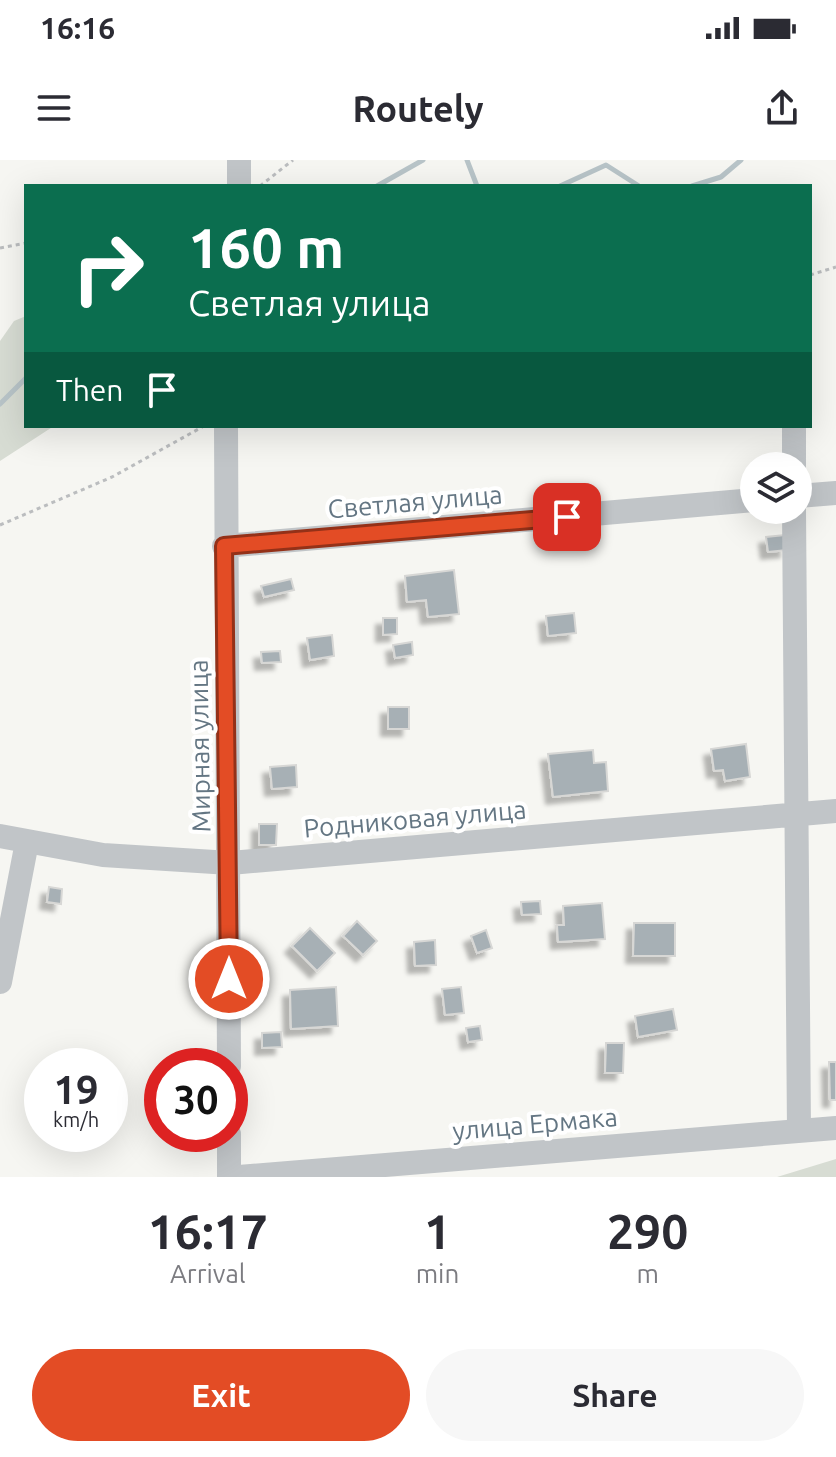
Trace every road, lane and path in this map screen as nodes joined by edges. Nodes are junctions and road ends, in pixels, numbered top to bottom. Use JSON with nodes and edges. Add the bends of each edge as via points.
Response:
{"nodes":[{"id":1,"x":239,"y":160,"type":"edge"},
{"id":2,"x":293,"y":160,"type":"edge"},
{"id":3,"x":239,"y":184,"type":"edge"},
{"id":4,"x":263,"y":184,"type":"edge"},
{"id":5,"x":24,"y":243,"type":"edge"},
{"id":6,"x":0,"y":248,"type":"edge"},
{"id":7,"x":836,"y":267,"type":"edge"},
{"id":8,"x":812,"y":274,"type":"edge"},
{"id":9,"x":200,"y":428,"type":"edge"},
{"id":10,"x":226,"y":428,"type":"edge"},
{"id":11,"x":794,"y":428,"type":"edge"},
{"id":12,"x":794,"y":452,"type":"edge"},
{"id":13,"x":836,"y":493,"type":"edge"},
{"id":14,"x":812,"y":495,"type":"edge"},
{"id":15,"x":740,"y":501,"type":"edge"},
{"id":16,"x":794,"y":524,"type":"edge"},
{"id":17,"x":0,"y":525,"type":"edge"},
{"id":18,"x":224,"y":546,"type":"junction"},
{"id":19,"x":836,"y":811,"type":"edge"},
{"id":20,"x":799,"y":814,"type":"junction"},
{"id":21,"x":0,"y":836,"type":"edge"},
{"id":22,"x":27,"y":842,"type":"junction"},
{"id":23,"x":230,"y":863,"type":"junction"},
{"id":24,"x":0,"y":982,"type":"edge"},
{"id":25,"x":229,"y":1048,"type":"edge"},
{"id":26,"x":836,"y":1128,"type":"edge"},
{"id":27,"x":799,"y":1131,"type":"junction"},
{"id":28,"x":229,"y":1152,"type":"edge"},
{"id":29,"x":229,"y":1177,"type":"edge"},
{"id":30,"x":239,"y":1177,"type":"edge"}],
"edges":[{"from":1,"to":3,"type":"street"},
{"from":2,"to":4,"type":"path"},
{"from":5,"to":6,"type":"path"},
{"from":7,"to":8,"type":"path"},
{"from":9,"to":17,"type":"path","via":[[112,477]]},
{"from":10,"to":18,"type":"street","name":"Мирная улица"},
{"from":11,"to":12,"type":"street"},
{"from":13,"to":14,"type":"street"},
{"from":15,"to":18,"type":"street","name":"Светлая улица"},
{"from":16,"to":20,"type":"street"},
{"from":18,"to":23,"type":"street","name":"Мирная улица"},
{"from":19,"to":20,"type":"street","name":"Родниковая улица"},
{"from":20,"to":23,"type":"street","name":"Родниковая улица"},
{"from":20,"to":27,"type":"street"},
{"from":21,"to":22,"type":"street","name":"Родниковая улица"},
{"from":22,"to":23,"type":"street","name":"Родниковая улица","via":[[147,860]]},
{"from":22,"to":24,"type":"street"},
{"from":23,"to":25,"type":"street","name":"Мирная улица"},
{"from":26,"to":27,"type":"street","name":"улица Ермака"},
{"from":27,"to":30,"type":"street","name":"улица Ермака"},
{"from":28,"to":29,"type":"street"}]}
